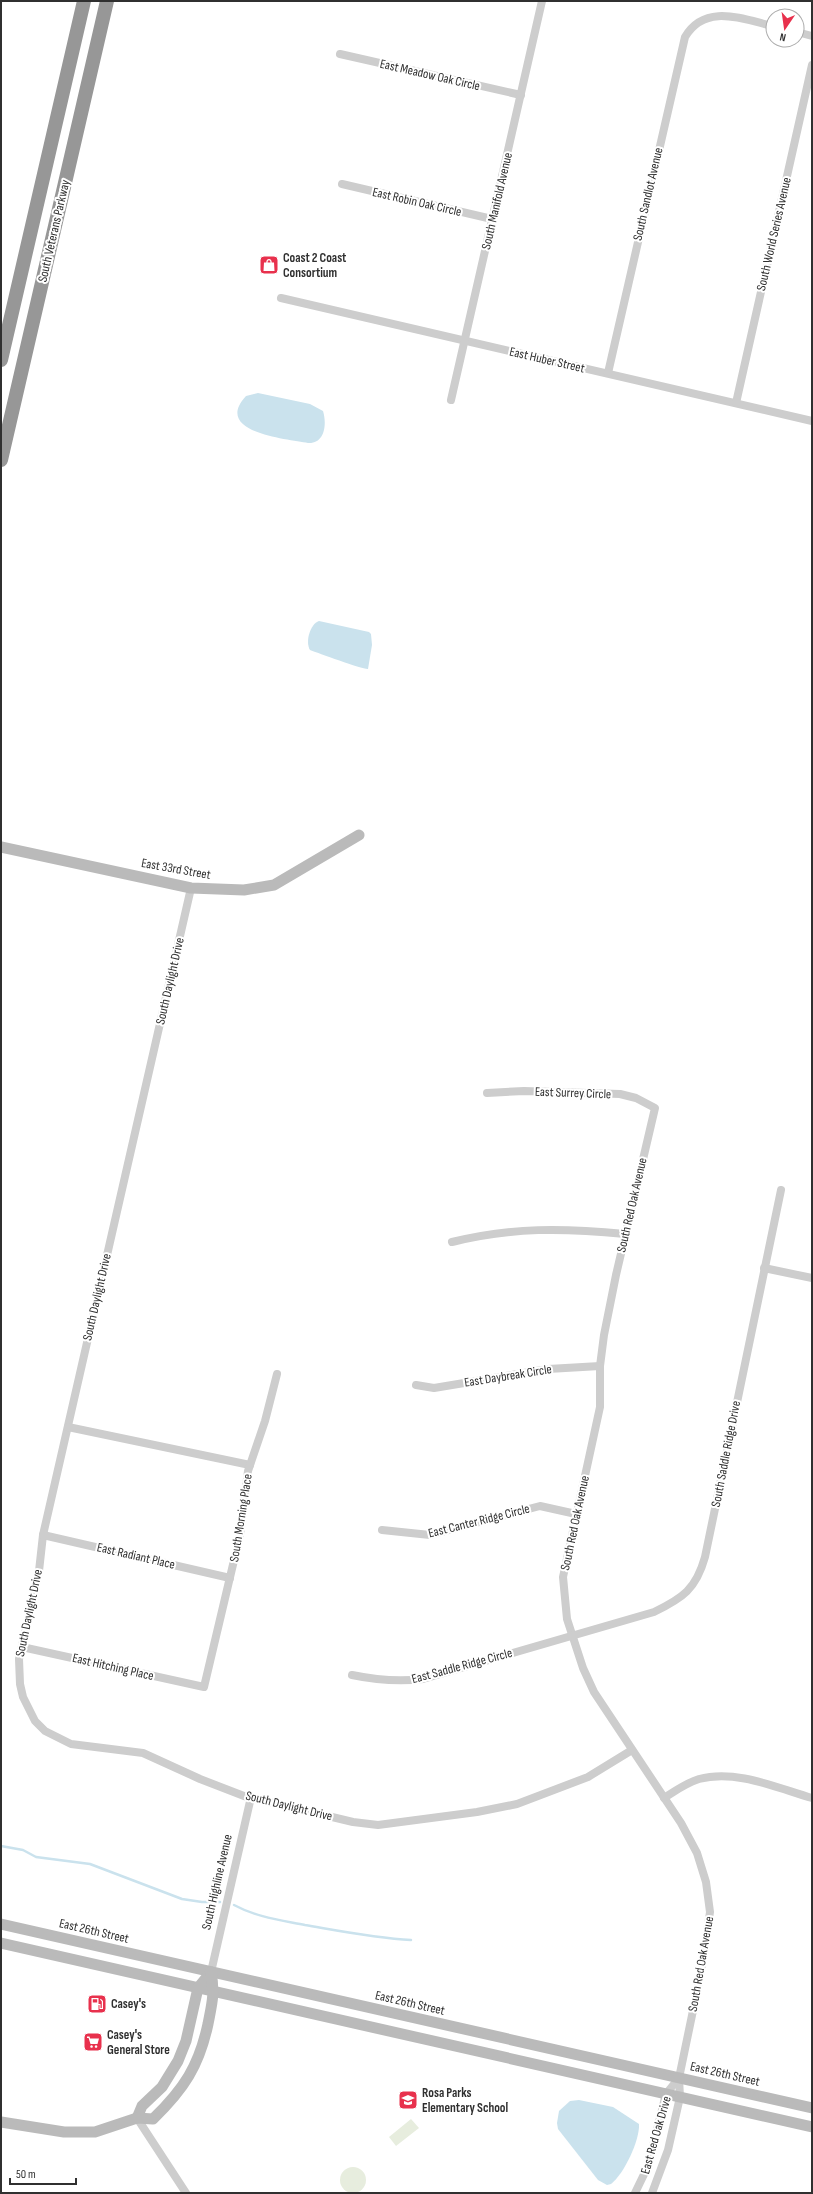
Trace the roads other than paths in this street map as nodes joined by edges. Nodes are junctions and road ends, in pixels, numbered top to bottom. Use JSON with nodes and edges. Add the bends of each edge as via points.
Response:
{"nodes":[{"id":1,"x":84,"y":1,"type":"edge"},
{"id":2,"x":107,"y":1,"type":"edge"},
{"id":3,"x":542,"y":1,"type":"edge"},
{"id":4,"x":765,"y":24,"type":"edge"},
{"id":5,"x":340,"y":54,"type":"dead end"},
{"id":6,"x":812,"y":65,"type":"edge"},
{"id":7,"x":521,"y":95,"type":"junction"},
{"id":8,"x":342,"y":184,"type":"dead end"},
{"id":9,"x":492,"y":219,"type":"junction"},
{"id":10,"x":281,"y":298,"type":"dead end"},
{"id":11,"x":465,"y":341,"type":"junction"},
{"id":12,"x":1,"y":360,"type":"edge"},
{"id":13,"x":608,"y":373,"type":"junction"},
{"id":14,"x":451,"y":400,"type":"dead end"},
{"id":15,"x":736,"y":403,"type":"junction"},
{"id":16,"x":812,"y":421,"type":"edge"},
{"id":17,"x":1,"y":460,"type":"edge"},
{"id":18,"x":359,"y":835,"type":"dead end"},
{"id":19,"x":1,"y":847,"type":"edge"},
{"id":20,"x":191,"y":888,"type":"junction"},
{"id":21,"x":488,"y":1093,"type":"dead end"},
{"id":22,"x":655,"y":1108,"type":"joint"},
{"id":23,"x":781,"y":1190,"type":"dead end"},
{"id":24,"x":625,"y":1234,"type":"junction"},
{"id":25,"x":452,"y":1242,"type":"dead end"},
{"id":26,"x":764,"y":1268,"type":"junction"},
{"id":27,"x":812,"y":1278,"type":"edge"},
{"id":28,"x":600,"y":1366,"type":"junction"},
{"id":29,"x":277,"y":1374,"type":"dead end"},
{"id":30,"x":416,"y":1385,"type":"dead end"},
{"id":31,"x":68,"y":1427,"type":"junction"},
{"id":32,"x":250,"y":1465,"type":"junction"},
{"id":33,"x":576,"y":1514,"type":"junction"},
{"id":34,"x":382,"y":1530,"type":"dead end"},
{"id":35,"x":43,"y":1535,"type":"junction"},
{"id":36,"x":230,"y":1578,"type":"junction"},
{"id":37,"x":571,"y":1635,"type":"junction"},
{"id":38,"x":22,"y":1647,"type":"junction"},
{"id":39,"x":352,"y":1675,"type":"dead end"},
{"id":40,"x":204,"y":1687,"type":"joint"},
{"id":41,"x":632,"y":1750,"type":"junction"},
{"id":42,"x":251,"y":1797,"type":"junction"},
{"id":43,"x":664,"y":1798,"type":"junction"},
{"id":44,"x":812,"y":1798,"type":"edge"},
{"id":45,"x":1,"y":1924,"type":"edge"},
{"id":46,"x":1,"y":1943,"type":"edge"},
{"id":47,"x":211,"y":1972,"type":"junction"},
{"id":48,"x":198,"y":1988,"type":"junction"},
{"id":49,"x":215,"y":1992,"type":"junction"},
{"id":50,"x":679,"y":2078,"type":"junction"},
{"id":51,"x":666,"y":2094,"type":"junction"},
{"id":52,"x":680,"y":2097,"type":"junction"},
{"id":53,"x":812,"y":2108,"type":"edge"},
{"id":54,"x":137,"y":2118,"type":"junction"},
{"id":55,"x":1,"y":2122,"type":"edge"},
{"id":56,"x":812,"y":2127,"type":"edge"},
{"id":57,"x":186,"y":2193,"type":"edge"},
{"id":58,"x":635,"y":2193,"type":"edge"},
{"id":59,"x":652,"y":2193,"type":"edge"}],
"edges":[{"from":1,"to":12,"type":"highway","name":"South Veterans Parkway"},
{"from":2,"to":17,"type":"highway","name":"South Veterans Parkway"},
{"from":3,"to":7,"type":"street","name":"South Manifold Avenue"},
{"from":4,"to":13,"type":"street","name":"South Sandlot Avenue","via":[[722,16],[699,20],[689,30],[682,48]]},
{"from":5,"to":7,"type":"street","name":"East Meadow Oak Circle"},
{"from":6,"to":15,"type":"street","name":"South World Series Avenue"},
{"from":7,"to":9,"type":"street","name":"South Manifold Avenue"},
{"from":8,"to":9,"type":"street","name":"East Robin Oak Circle"},
{"from":9,"to":11,"type":"street","name":"South Manifold Avenue"},
{"from":10,"to":11,"type":"street","name":"East Huber Street"},
{"from":11,"to":13,"type":"street","name":"East Huber Street"},
{"from":11,"to":14,"type":"street","name":"South Manifold Avenue"},
{"from":13,"to":15,"type":"street","name":"East Huber Street"},
{"from":15,"to":16,"type":"street","name":"East Huber Street"},
{"from":18,"to":20,"type":"main road","name":"East 33rd Street","via":[[274,885],[244,890]]},
{"from":19,"to":20,"type":"main road","name":"East 33rd Street"},
{"from":20,"to":31,"type":"street","name":"South Daylight Drive"},
{"from":21,"to":22,"type":"street","name":"East Surrey Circle","via":[[524,1091],[620,1094],[636,1098]]},
{"from":22,"to":24,"type":"street","name":"South Red Oak Avenue"},
{"from":23,"to":26,"type":"street","name":"South Saddle Ridge Drive"},
{"from":24,"to":25,"type":"street","via":[[547,1228]]},
{"from":24,"to":28,"type":"street","name":"South Red Oak Avenue"},
{"from":26,"to":27,"type":"street"},
{"from":26,"to":37,"type":"street","name":"South Saddle Ridge Drive","via":[[705,1557],[697,1579],[686,1594],[654,1612]]},
{"from":28,"to":30,"type":"street","name":"East Daybreak Circle","via":[[548,1369],[434,1388]]},
{"from":28,"to":33,"type":"street","name":"South Red Oak Avenue","via":[[600,1407]]},
{"from":29,"to":32,"type":"street","name":"South Morning Place"},
{"from":31,"to":32,"type":"street"},
{"from":31,"to":35,"type":"street","name":"South Daylight Drive"},
{"from":32,"to":36,"type":"street","name":"South Morning Place","via":[[240,1535]]},
{"from":33,"to":34,"type":"street","name":"East Canter Ridge Circle","via":[[540,1506],[430,1535]]},
{"from":33,"to":37,"type":"street","name":"South Red Oak Avenue","via":[[563,1577]]},
{"from":35,"to":36,"type":"street","name":"East Radiant Place"},
{"from":35,"to":38,"type":"street","name":"South Daylight Drive","via":[[39,1571]]},
{"from":36,"to":40,"type":"street","name":"South Morning Place"},
{"from":37,"to":39,"type":"street","name":"East Saddle Ridge Circle","via":[[423,1679],[398,1682]]},
{"from":37,"to":41,"type":"street","name":"South Red Oak Avenue","via":[[594,1692]]},
{"from":38,"to":40,"type":"street","name":"East Hitching Place"},
{"from":38,"to":42,"type":"street","name":"South Daylight Drive","via":[[18,1670],[20,1684],[31,1714],[45,1731],[71,1744],[143,1753],[200,1779]]},
{"from":41,"to":42,"type":"street","name":"South Daylight Drive","via":[[588,1777],[524,1802],[477,1812],[405,1822],[378,1825],[352,1822]]},
{"from":41,"to":43,"type":"street","name":"South Red Oak Avenue"},
{"from":42,"to":47,"type":"street","name":"South Highline Avenue"},
{"from":43,"to":44,"type":"street","via":[[687,1784],[720,1776],[736,1777]]},
{"from":43,"to":50,"type":"street","name":"South Red Oak Avenue","via":[[697,1853],[706,1882],[710,1912],[701,1972]]},
{"from":45,"to":47,"type":"main road","name":"East 26th Street"},
{"from":46,"to":48,"type":"main road"},
{"from":47,"to":48,"type":"main road","name":"South Highline Avenue"},
{"from":47,"to":49,"type":"main road","name":"South Highline Avenue"},
{"from":47,"to":50,"type":"main road","name":"East 26th Street"},
{"from":48,"to":49,"type":"main road"},
{"from":48,"to":54,"type":"main road","name":"South Highline Avenue","via":[[186,2041],[178,2061],[162,2086],[142,2106]]},
{"from":49,"to":51,"type":"main road"},
{"from":49,"to":54,"type":"main road","name":"South Highline Avenue","via":[[204,2044],[188,2081],[153,2119]]},
{"from":50,"to":51,"type":"street","name":"East Red Oak Drive"},
{"from":50,"to":52,"type":"street","name":"South Red Oak Avenue"},
{"from":50,"to":53,"type":"main road","name":"East 26th Street"},
{"from":51,"to":52,"type":"main road"},
{"from":51,"to":58,"type":"street","name":"East Red Oak Drive","via":[[648,2166]]},
{"from":52,"to":56,"type":"main road"},
{"from":52,"to":59,"type":"street","name":"East Red Oak Drive","via":[[668,2150]]},
{"from":54,"to":55,"type":"main road","name":"South Highline Avenue","via":[[96,2132],[64,2132]]},
{"from":54,"to":57,"type":"street"}]}
